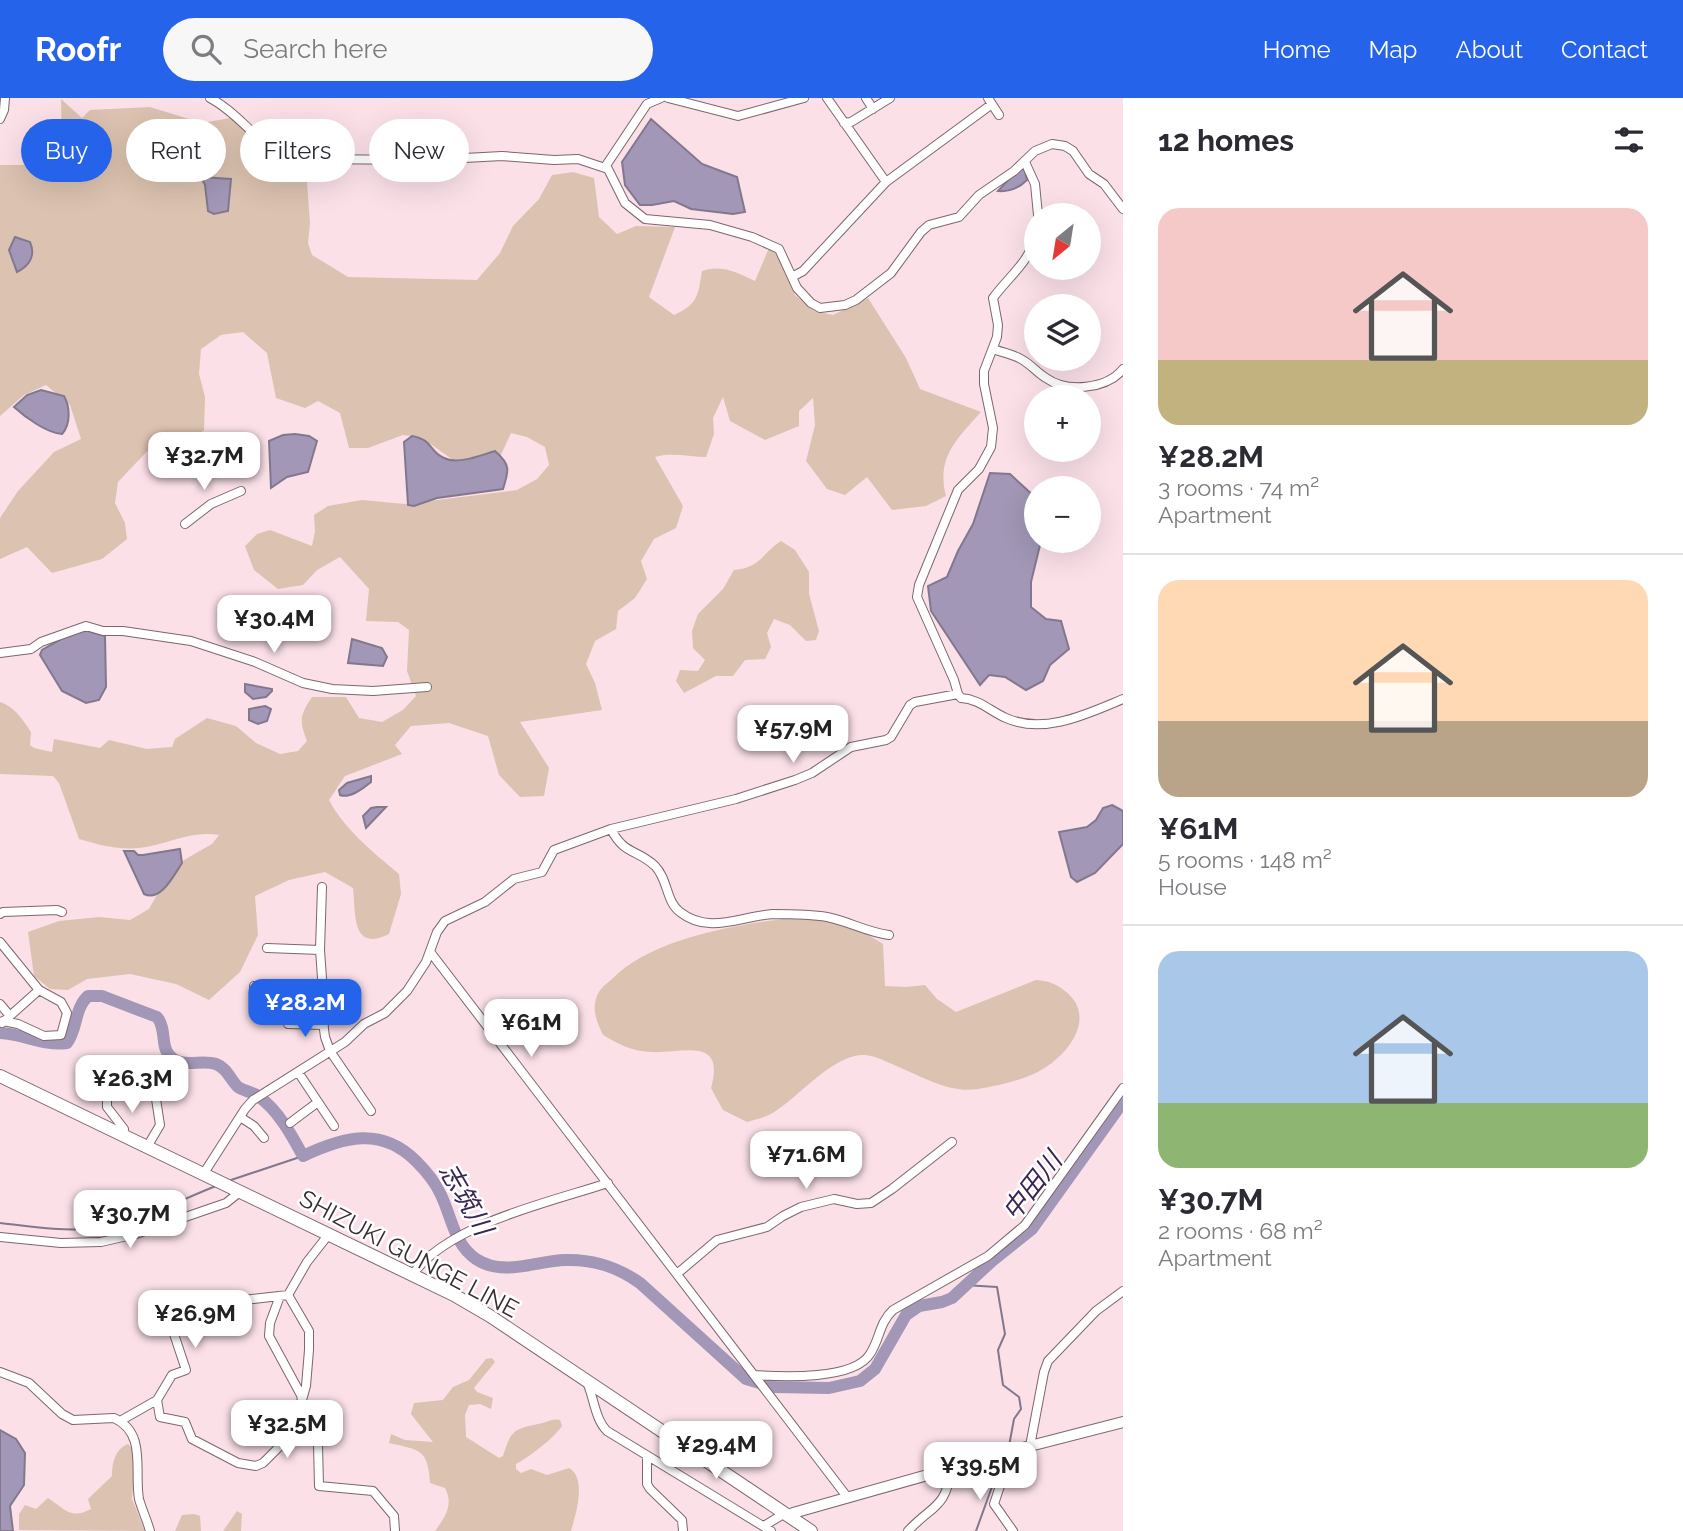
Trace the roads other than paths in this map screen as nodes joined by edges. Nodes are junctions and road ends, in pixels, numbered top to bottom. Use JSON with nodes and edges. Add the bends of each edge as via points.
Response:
{"nodes":[{"id":1,"x":5,"y":98,"type":"edge"},
{"id":2,"x":210,"y":98,"type":"edge"},
{"id":3,"x":661,"y":98,"type":"edge"},
{"id":4,"x":668,"y":98,"type":"edge"},
{"id":5,"x":804,"y":98,"type":"edge"},
{"id":6,"x":827,"y":98,"type":"edge"},
{"id":7,"x":866,"y":98,"type":"edge"},
{"id":8,"x":890,"y":98,"type":"edge"},
{"id":9,"x":990,"y":101,"type":"edge"},
{"id":10,"x":873,"y":109,"type":"junction"},
{"id":11,"x":999,"y":115,"type":"dead end"},
{"id":12,"x":0,"y":118,"type":"edge"},
{"id":13,"x":844,"y":123,"type":"junction"},
{"id":14,"x":1025,"y":162,"type":"junction"},
{"id":15,"x":605,"y":167,"type":"junction"},
{"id":16,"x":886,"y":182,"type":"junction"},
{"id":17,"x":1037,"y":203,"type":"edge"},
{"id":18,"x":1123,"y":209,"type":"edge"},
{"id":19,"x":1024,"y":264,"type":"edge"},
{"id":20,"x":792,"y":277,"type":"junction"},
{"id":21,"x":993,"y":349,"type":"junction"},
{"id":22,"x":1123,"y":369,"type":"edge"},
{"id":23,"x":242,"y":491,"type":"dead end"},
{"id":24,"x":186,"y":524,"type":"dead end"},
{"id":25,"x":0,"y":653,"type":"edge"},
{"id":26,"x":427,"y":687,"type":"dead end"},
{"id":27,"x":958,"y":694,"type":"junction"},
{"id":28,"x":1123,"y":699,"type":"edge"},
{"id":29,"x":611,"y":829,"type":"junction"},
{"id":30,"x":322,"y":887,"type":"dead end"},
{"id":31,"x":62,"y":912,"type":"dead end"},
{"id":32,"x":0,"y":914,"type":"edge"},
{"id":33,"x":889,"y":935,"type":"dead end"},
{"id":34,"x":0,"y":942,"type":"edge"},
{"id":35,"x":267,"y":948,"type":"dead end"},
{"id":36,"x":320,"y":950,"type":"junction"},
{"id":37,"x":431,"y":953,"type":"junction"},
{"id":38,"x":254,"y":986,"type":"dead end"},
{"id":39,"x":39,"y":990,"type":"junction"},
{"id":40,"x":320,"y":997,"type":"junction"},
{"id":41,"x":0,"y":1004,"type":"edge"},
{"id":42,"x":3,"y":1022,"type":"edge"},
{"id":43,"x":288,"y":1024,"type":"dead end"},
{"id":44,"x":324,"y":1025,"type":"junction"},
{"id":45,"x":330,"y":1051,"type":"junction"},
{"id":46,"x":298,"y":1072,"type":"junction"},
{"id":47,"x":152,"y":1073,"type":"dead end"},
{"id":48,"x":0,"y":1076,"type":"edge"},
{"id":49,"x":1123,"y":1088,"type":"edge"},
{"id":50,"x":107,"y":1095,"type":"dead end"},
{"id":51,"x":318,"y":1102,"type":"junction"},
{"id":52,"x":371,"y":1111,"type":"dead end"},
{"id":53,"x":240,"y":1117,"type":"junction"},
{"id":54,"x":290,"y":1123,"type":"dead end"},
{"id":55,"x":334,"y":1126,"type":"dead end"},
{"id":56,"x":123,"y":1135,"type":"junction"},
{"id":57,"x":264,"y":1138,"type":"dead end"},
{"id":58,"x":952,"y":1142,"type":"dead end"},
{"id":59,"x":147,"y":1147,"type":"junction"},
{"id":60,"x":207,"y":1175,"type":"junction"},
{"id":61,"x":608,"y":1183,"type":"junction"},
{"id":62,"x":241,"y":1191,"type":"junction"},
{"id":63,"x":329,"y":1234,"type":"junction"},
{"id":64,"x":0,"y":1237,"type":"edge"},
{"id":65,"x":678,"y":1273,"type":"junction"},
{"id":66,"x":413,"y":1274,"type":"junction"},
{"id":67,"x":1123,"y":1291,"type":"edge"},
{"id":68,"x":284,"y":1295,"type":"junction"},
{"id":69,"x":0,"y":1372,"type":"edge"},
{"id":70,"x":756,"y":1376,"type":"junction"},
{"id":71,"x":587,"y":1382,"type":"junction"},
{"id":72,"x":157,"y":1400,"type":"junction"},
{"id":73,"x":302,"y":1400,"type":"junction"},
{"id":74,"x":120,"y":1421,"type":"junction"},
{"id":75,"x":1123,"y":1422,"type":"edge"},
{"id":76,"x":1030,"y":1446,"type":"junction"},
{"id":77,"x":646,"y":1456,"type":"junction"},
{"id":78,"x":997,"y":1457,"type":"junction"},
{"id":79,"x":951,"y":1469,"type":"junction"},
{"id":80,"x":848,"y":1498,"type":"junction"},
{"id":81,"x":787,"y":1515,"type":"junction"},
{"id":82,"x":767,"y":1529,"type":"edge"},
{"id":83,"x":150,"y":1531,"type":"edge"},
{"id":84,"x":396,"y":1531,"type":"edge"},
{"id":85,"x":683,"y":1531,"type":"edge"},
{"id":86,"x":811,"y":1531,"type":"edge"},
{"id":87,"x":908,"y":1531,"type":"edge"},
{"id":88,"x":1013,"y":1531,"type":"edge"}],
"edges":[{"from":1,"to":12,"type":"street"},
{"from":2,"to":15,"type":"street","via":[[260,139],[302,159],[502,156],[578,159]]},
{"from":3,"to":15,"type":"street","via":[[647,104]]},
{"from":4,"to":5,"type":"street","via":[[738,116]]},
{"from":6,"to":13,"type":"street"},
{"from":7,"to":10,"type":"street"},
{"from":8,"to":10,"type":"street"},
{"from":9,"to":11,"type":"street"},
{"from":9,"to":16,"type":"street"},
{"from":10,"to":13,"type":"street"},
{"from":13,"to":16,"type":"street"},
{"from":14,"to":17,"type":"street","via":[[1035,184]]},
{"from":14,"to":18,"type":"street","via":[[1042,146],[1065,146]]},
{"from":14,"to":20,"type":"street","via":[[979,195],[959,217],[929,225],[891,273],[856,300],[820,308],[802,295]]},
{"from":15,"to":20,"type":"street","via":[[625,203],[645,219],[710,225],[752,237],[779,249]]},
{"from":16,"to":20,"type":"street","via":[[803,271]]},
{"from":19,"to":21,"type":"street","via":[[993,298],[998,325]]},
{"from":21,"to":22,"type":"street","via":[[1018,357],[1058,385],[1073,387],[1111,379]]},
{"from":21,"to":27,"type":"street","via":[[984,371],[993,428],[990,447],[979,469],[958,490],[917,597]]},
{"from":23,"to":24,"type":"street","via":[[211,504]]},
{"from":25,"to":26,"type":"street","via":[[31,649],[86,626],[191,641],[303,683],[332,689]]},
{"from":27,"to":28,"type":"street","via":[[1029,725],[1071,718]]},
{"from":27,"to":29,"type":"street","via":[[909,705],[891,737],[851,747],[795,780]]},
{"from":29,"to":33,"type":"street","via":[[624,848],[660,871],[677,911],[694,921],[726,923],[773,914],[798,915],[828,918]]},
{"from":29,"to":37,"type":"street","via":[[554,850],[542,872],[514,879],[485,902],[445,921]]},
{"from":30,"to":36,"type":"street"},
{"from":31,"to":32,"type":"street"},
{"from":34,"to":39,"type":"street"},
{"from":35,"to":36,"type":"street"},
{"from":36,"to":40,"type":"street"},
{"from":37,"to":45,"type":"street","via":[[407,991],[385,1013]]},
{"from":37,"to":61,"type":"street"},
{"from":38,"to":40,"type":"street","via":[[306,986]]},
{"from":39,"to":42,"type":"street"},
{"from":39,"to":42,"type":"street","via":[[67,1009],[61,1035],[44,1036]]},
{"from":40,"to":44,"type":"street"},
{"from":41,"to":42,"type":"street"},
{"from":43,"to":44,"type":"street"},
{"from":44,"to":45,"type":"street"},
{"from":45,"to":46,"type":"street"},
{"from":45,"to":52,"type":"street"},
{"from":46,"to":51,"type":"street"},
{"from":46,"to":53,"type":"street","via":[[262,1093]]},
{"from":47,"to":59,"type":"street","via":[[159,1125]]},
{"from":48,"to":56,"type":"main road","name":"SHIZUKI GUNGE LINE"},
{"from":49,"to":70,"type":"street","via":[[1025,1225],[988,1256],[892,1310],[863,1362],[840,1373]]},
{"from":50,"to":56,"type":"street","via":[[107,1107],[124,1129]]},
{"from":51,"to":54,"type":"street"},
{"from":51,"to":55,"type":"street"},
{"from":53,"to":57,"type":"street"},
{"from":53,"to":60,"type":"street"},
{"from":56,"to":59,"type":"main road","name":"SHIZUKI GUNGE LINE"},
{"from":58,"to":65,"type":"street","via":[[871,1203],[834,1199],[801,1207],[767,1227],[717,1240]]},
{"from":59,"to":60,"type":"main road","name":"SHIZUKI GUNGE LINE"},
{"from":60,"to":62,"type":"main road","name":"SHIZUKI GUNGE LINE"},
{"from":61,"to":65,"type":"street"},
{"from":61,"to":66,"type":"street","via":[[479,1226],[432,1253]]},
{"from":62,"to":63,"type":"main road","name":"SHIZUKI GUNGE LINE"},
{"from":62,"to":64,"type":"street","via":[[226,1203],[112,1240],[78,1243]]},
{"from":63,"to":66,"type":"main road","name":"SHIZUKI GUNGE LINE"},
{"from":63,"to":68,"type":"street"},
{"from":65,"to":70,"type":"street"},
{"from":66,"to":71,"type":"main road","name":"SHIZUKI GUNGE LINE","via":[[490,1316]]},
{"from":67,"to":76,"type":"street","via":[[1096,1311],[1048,1361]]},
{"from":68,"to":72,"type":"street","via":[[213,1300],[170,1322],[186,1370],[172,1375]]},
{"from":68,"to":73,"type":"street","via":[[309,1331]]},
{"from":68,"to":73,"type":"street","via":[[270,1323],[269,1336]]},
{"from":69,"to":74,"type":"street","via":[[29,1383],[69,1418]]},
{"from":70,"to":80,"type":"street"},
{"from":71,"to":77,"type":"street","via":[[599,1423]]},
{"from":71,"to":81,"type":"main road","name":"SHIZUKI GUNGE LINE"},
{"from":72,"to":73,"type":"street","via":[[160,1417],[185,1422],[192,1439],[238,1463],[256,1466],[281,1445]]},
{"from":72,"to":74,"type":"street"},
{"from":73,"to":84,"type":"street","via":[[307,1424],[318,1444],[319,1486],[373,1491],[394,1516]]},
{"from":74,"to":83,"type":"street","via":[[139,1450],[139,1499]]},
{"from":75,"to":76,"type":"main road"},
{"from":76,"to":78,"type":"main road"},
{"from":77,"to":82,"type":"street"},
{"from":77,"to":85,"type":"street","via":[[647,1484],[682,1520]]},
{"from":78,"to":79,"type":"main road"},
{"from":78,"to":88,"type":"street","via":[[1002,1480],[994,1504]]},
{"from":79,"to":80,"type":"main road"},
{"from":79,"to":87,"type":"street","via":[[943,1499]]},
{"from":80,"to":81,"type":"main road"},
{"from":81,"to":82,"type":"street"},
{"from":81,"to":86,"type":"main road","name":"SHIZUKI GUNGE LINE"}]}
